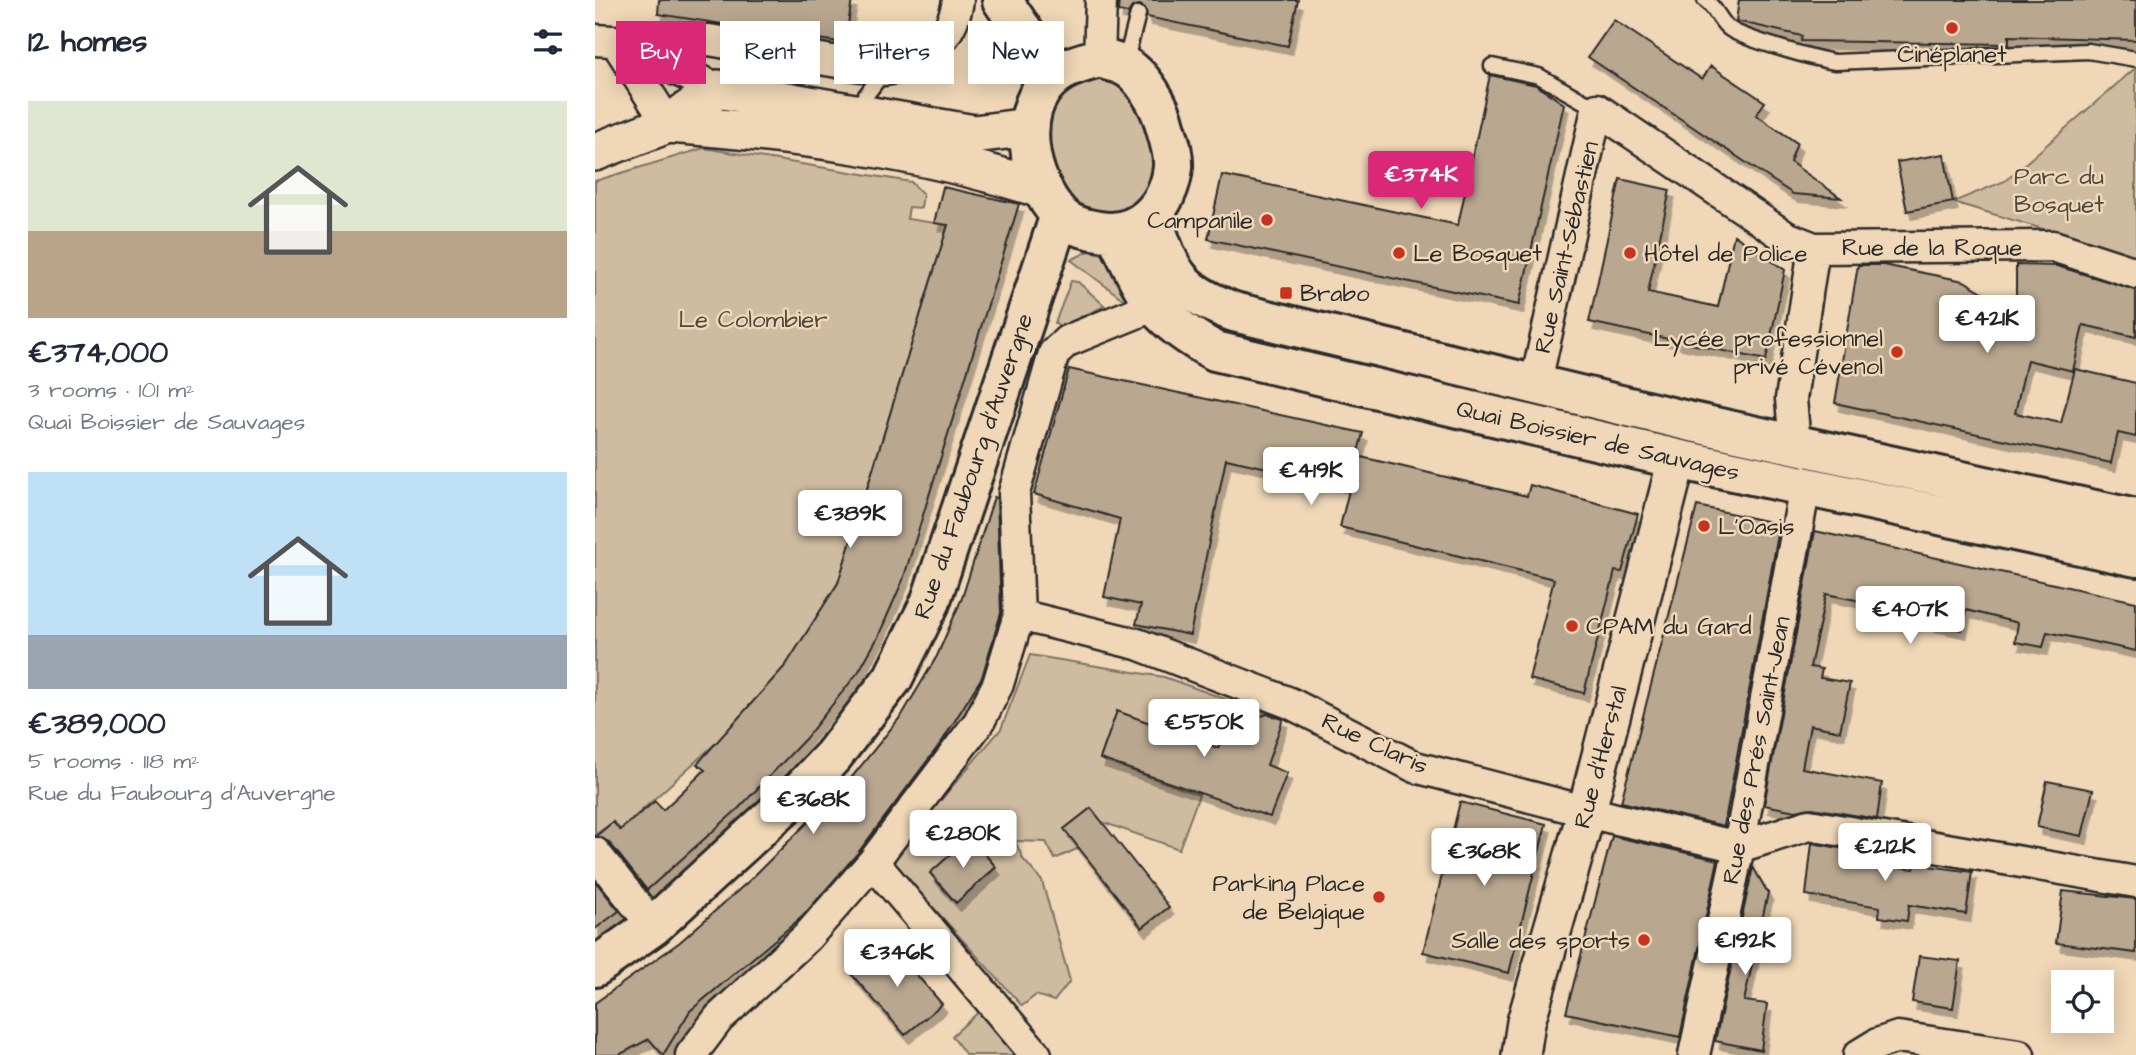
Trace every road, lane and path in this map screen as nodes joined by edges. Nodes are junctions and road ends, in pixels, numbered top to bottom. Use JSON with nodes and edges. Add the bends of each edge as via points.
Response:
{"nodes":[{"id":1,"x":958,"y":0,"type":"edge"},
{"id":2,"x":1002,"y":0,"type":"edge"},
{"id":3,"x":1101,"y":0,"type":"edge"},
{"id":4,"x":1705,"y":0,"type":"edge"},
{"id":5,"x":1138,"y":14,"type":"dead end"},
{"id":6,"x":949,"y":21,"type":"edge"},
{"id":7,"x":1016,"y":21,"type":"edge"},
{"id":8,"x":606,"y":41,"type":"edge"},
{"id":9,"x":834,"y":59,"type":"edge"},
{"id":10,"x":2136,"y":59,"type":"edge"},
{"id":11,"x":1112,"y":62,"type":"junction"},
{"id":12,"x":1492,"y":66,"type":"dead end"},
{"id":13,"x":1064,"y":70,"type":"edge"},
{"id":14,"x":875,"y":84,"type":"edge"},
{"id":15,"x":1048,"y":84,"type":"edge"},
{"id":16,"x":717,"y":89,"type":"junction"},
{"id":17,"x":1597,"y":109,"type":"junction"},
{"id":18,"x":852,"y":114,"type":"junction"},
{"id":19,"x":668,"y":124,"type":"junction"},
{"id":20,"x":1030,"y":127,"type":"junction"},
{"id":21,"x":595,"y":152,"type":"edge"},
{"id":22,"x":1052,"y":203,"type":"junction"},
{"id":23,"x":1151,"y":215,"type":"junction"},
{"id":24,"x":1116,"y":234,"type":"junction"},
{"id":25,"x":1814,"y":248,"type":"junction"},
{"id":26,"x":2136,"y":273,"type":"edge"},
{"id":27,"x":1153,"y":306,"type":"junction"},
{"id":28,"x":1535,"y":386,"type":"junction"},
{"id":29,"x":1687,"y":421,"type":"junction"},
{"id":30,"x":1795,"y":445,"type":"junction"},
{"id":31,"x":1677,"y":459,"type":"junction"},
{"id":32,"x":1805,"y":486,"type":"junction"},
{"id":33,"x":2136,"y":519,"type":"edge"},
{"id":34,"x":2136,"y":557,"type":"edge"},
{"id":35,"x":1019,"y":615,"type":"junction"},
{"id":36,"x":1587,"y":810,"type":"junction"},
{"id":37,"x":1739,"y":847,"type":"junction"},
{"id":38,"x":595,"y":853,"type":"edge"},
{"id":39,"x":873,"y":862,"type":"junction"},
{"id":40,"x":2136,"y":882,"type":"edge"},
{"id":41,"x":653,"y":926,"type":"junction"},
{"id":42,"x":595,"y":967,"type":"edge"},
{"id":43,"x":691,"y":1055,"type":"edge"},
{"id":44,"x":1035,"y":1055,"type":"edge"},
{"id":45,"x":1521,"y":1055,"type":"edge"},
{"id":46,"x":1694,"y":1055,"type":"edge"},
{"id":47,"x":1859,"y":1055,"type":"edge"},
{"id":48,"x":2019,"y":1055,"type":"edge"}],
"edges":[{"from":1,"to":6,"type":"street"},
{"from":2,"to":7,"type":"main road"},
{"from":3,"to":11,"type":"street"},
{"from":4,"to":10,"type":"lane","via":[[1729,29],[1818,60],[2088,51]]},
{"from":5,"to":11,"type":"lane"},
{"from":8,"to":9,"type":"street","via":[[662,44],[711,31]]},
{"from":8,"to":16,"type":"street"},
{"from":8,"to":19,"type":"street"},
{"from":11,"to":13,"type":"main road"},
{"from":11,"to":23,"type":"main road","via":[[1136,75],[1163,116],[1171,146],[1173,167],[1167,191]]},
{"from":12,"to":17,"type":"lane","via":[[1539,76]]},
{"from":14,"to":18,"type":"lane"},
{"from":15,"to":20,"type":"main road","via":[[1033,106]]},
{"from":16,"to":18,"type":"street"},
{"from":16,"to":19,"type":"street"},
{"from":17,"to":25,"type":"street","name":"Rue de la Roque","via":[[1786,237]]},
{"from":17,"to":28,"type":"street","name":"Rue Saint-Sébastien"},
{"from":18,"to":20,"type":"street","via":[[974,134]]},
{"from":19,"to":21,"type":"street"},
{"from":19,"to":22,"type":"street","via":[[762,131],[991,173]]},
{"from":20,"to":22,"type":"main road","via":[[1033,168]]},
{"from":22,"to":24,"type":"main road","via":[[1075,225]]},
{"from":22,"to":41,"type":"main road","name":"Rue du Faubourg d'Auvergne","via":[[930,603],[893,678],[833,756]]},
{"from":23,"to":24,"type":"main road","via":[[1139,226]]},
{"from":23,"to":28,"type":"main road","name":"Quai Boissier de Sauvages","via":[[1160,244],[1184,287],[1205,301]]},
{"from":24,"to":27,"type":"main road","name":"Quai Boissier de Sauvages"},
{"from":25,"to":26,"type":"street","name":"Rue de la Roque","via":[[2053,246]]},
{"from":25,"to":30,"type":"street","via":[[1791,400]]},
{"from":27,"to":31,"type":"main road","name":"Quai Boissier de Sauvages","via":[[1179,332],[1215,351]]},
{"from":27,"to":35,"type":"street","via":[[1067,341],[1054,353],[1014,493]]},
{"from":28,"to":29,"type":"main road","name":"Quai Boissier de Sauvages"},
{"from":29,"to":30,"type":"main road","name":"Quai Boissier de Sauvages"},
{"from":29,"to":31,"type":"main road"},
{"from":30,"to":32,"type":"main road"},
{"from":30,"to":33,"type":"main road","name":"Quai Boissier de Sauvages"},
{"from":31,"to":32,"type":"main road","name":"Quai Boissier de Sauvages"},
{"from":31,"to":36,"type":"street","name":"Rue d'Herstal"},
{"from":32,"to":34,"type":"main road","name":"Quai Boissier de Sauvages"},
{"from":32,"to":37,"type":"street","name":"Rue des Prés Saint-Jean"},
{"from":35,"to":36,"type":"street","name":"Rue Claris","via":[[1136,644],[1290,703],[1415,767]]},
{"from":35,"to":39,"type":"street","via":[[998,684],[979,722]]},
{"from":36,"to":37,"type":"street","name":"Rue Claris"},
{"from":36,"to":45,"type":"street","name":"Rue d'Herstal","via":[[1525,1022]]},
{"from":37,"to":40,"type":"street","via":[[1809,825]]},
{"from":37,"to":46,"type":"street","name":"Rue des Prés Saint-Jean"},
{"from":38,"to":41,"type":"street"},
{"from":39,"to":43,"type":"street","via":[[807,937],[719,1018]]},
{"from":39,"to":44,"type":"street"},
{"from":41,"to":42,"type":"main road","name":"Rue du Faubourg d'Auvergne"},
{"from":47,"to":48,"type":"street","via":[[1898,1037]]}]}
